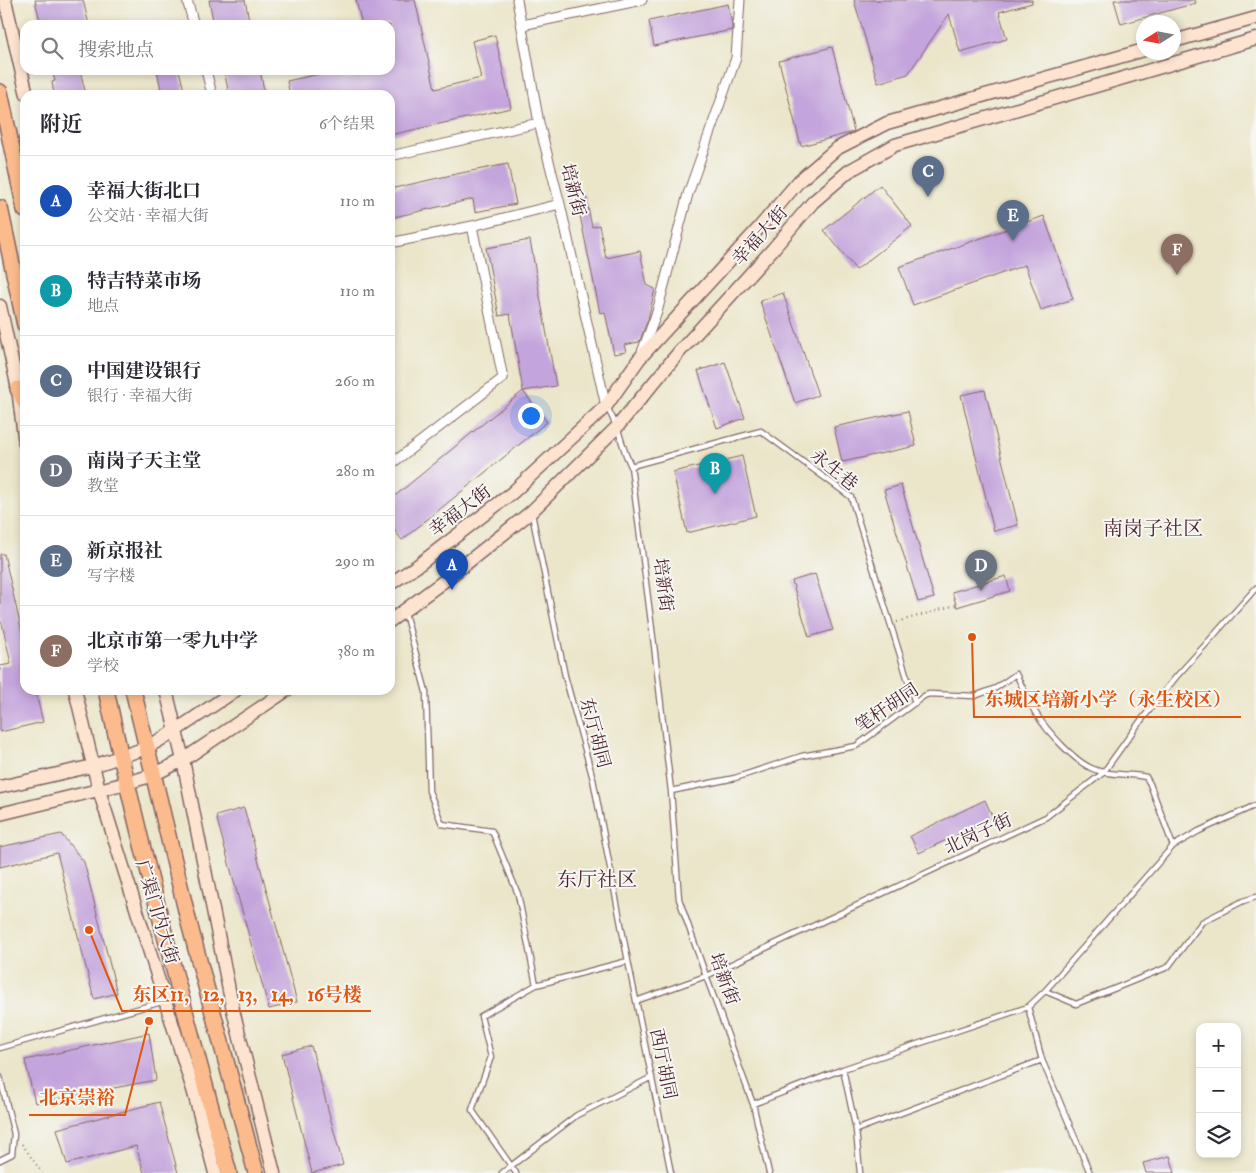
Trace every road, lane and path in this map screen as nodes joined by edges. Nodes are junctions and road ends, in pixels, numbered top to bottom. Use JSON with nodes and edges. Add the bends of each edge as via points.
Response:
{"nodes":[{"id":1,"x":5,"y":0,"type":"edge"},
{"id":2,"x":187,"y":0,"type":"edge"},
{"id":3,"x":517,"y":0,"type":"edge"},
{"id":4,"x":642,"y":0,"type":"edge"},
{"id":5,"x":740,"y":0,"type":"edge"},
{"id":6,"x":1256,"y":18,"type":"edge"},
{"id":7,"x":193,"y":20,"type":"edge"},
{"id":8,"x":522,"y":25,"type":"junction"},
{"id":9,"x":1181,"y":39,"type":"edge"},
{"id":10,"x":1256,"y":39,"type":"edge"},
{"id":11,"x":1136,"y":52,"type":"edge"},
{"id":12,"x":20,"y":65,"type":"edge"},
{"id":13,"x":22,"y":75,"type":"edge"},
{"id":14,"x":207,"y":75,"type":"edge"},
{"id":15,"x":26,"y":90,"type":"edge"},
{"id":16,"x":211,"y":90,"type":"edge"},
{"id":17,"x":0,"y":92,"type":"edge"},
{"id":18,"x":539,"y":123,"type":"junction"},
{"id":19,"x":395,"y":155,"type":"edge"},
{"id":20,"x":20,"y":186,"type":"edge"},
{"id":21,"x":560,"y":204,"type":"junction"},
{"id":22,"x":0,"y":208,"type":"edge"},
{"id":23,"x":472,"y":226,"type":"junction"},
{"id":24,"x":395,"y":242,"type":"edge"},
{"id":25,"x":20,"y":302,"type":"edge"},
{"id":26,"x":0,"y":306,"type":"edge"},
{"id":27,"x":639,"y":359,"type":"junction"},
{"id":28,"x":18,"y":389,"type":"junction"},
{"id":29,"x":20,"y":393,"type":"edge"},
{"id":30,"x":20,"y":405,"type":"edge"},
{"id":31,"x":606,"y":406,"type":"junction"},
{"id":32,"x":617,"y":427,"type":"junction"},
{"id":33,"x":395,"y":461,"type":"edge"},
{"id":34,"x":632,"y":466,"type":"junction"},
{"id":35,"x":532,"y":512,"type":"junction"},
{"id":36,"x":395,"y":581,"type":"edge"},
{"id":37,"x":1255,"y":592,"type":"edge"},
{"id":38,"x":956,"y":605,"type":"dead end"},
{"id":39,"x":404,"y":611,"type":"junction"},
{"id":40,"x":395,"y":617,"type":"edge"},
{"id":41,"x":890,"y":624,"type":"junction"},
{"id":42,"x":75,"y":695,"type":"edge"},
{"id":43,"x":107,"y":695,"type":"edge"},
{"id":44,"x":134,"y":695,"type":"edge"},
{"id":45,"x":167,"y":695,"type":"edge"},
{"id":46,"x":229,"y":695,"type":"edge"},
{"id":47,"x":280,"y":695,"type":"edge"},
{"id":48,"x":915,"y":703,"type":"junction"},
{"id":49,"x":176,"y":731,"type":"junction"},
{"id":50,"x":146,"y":748,"type":"junction"},
{"id":51,"x":120,"y":758,"type":"junction"},
{"id":52,"x":182,"y":760,"type":"junction"},
{"id":53,"x":93,"y":766,"type":"junction"},
{"id":54,"x":1103,"y":773,"type":"junction"},
{"id":55,"x":153,"y":775,"type":"junction"},
{"id":56,"x":127,"y":783,"type":"junction"},
{"id":57,"x":0,"y":787,"type":"edge"},
{"id":58,"x":99,"y":790,"type":"junction"},
{"id":59,"x":671,"y":791,"type":"junction"},
{"id":60,"x":1256,"y":805,"type":"edge"},
{"id":61,"x":0,"y":814,"type":"edge"},
{"id":62,"x":1173,"y":846,"type":"junction"},
{"id":63,"x":1256,"y":897,"type":"edge"},
{"id":64,"x":628,"y":961,"type":"junction"},
{"id":65,"x":706,"y":976,"type":"junction"},
{"id":66,"x":536,"y":985,"type":"junction"},
{"id":67,"x":1044,"y":991,"type":"junction"},
{"id":68,"x":165,"y":1001,"type":"junction"},
{"id":69,"x":636,"y":1001,"type":"junction"},
{"id":70,"x":1028,"y":1007,"type":"junction"},
{"id":71,"x":0,"y":1048,"type":"edge"},
{"id":72,"x":1042,"y":1060,"type":"junction"},
{"id":73,"x":843,"y":1069,"type":"junction"},
{"id":74,"x":652,"y":1077,"type":"junction"},
{"id":75,"x":0,"y":1078,"type":"edge"},
{"id":76,"x":753,"y":1104,"type":"junction"},
{"id":77,"x":856,"y":1130,"type":"junction"},
{"id":78,"x":14,"y":1134,"type":"junction"},
{"id":79,"x":0,"y":1160,"type":"edge"},
{"id":80,"x":512,"y":1167,"type":"junction"},
{"id":81,"x":42,"y":1173,"type":"edge"},
{"id":82,"x":215,"y":1173,"type":"edge"},
{"id":83,"x":229,"y":1173,"type":"edge"},
{"id":84,"x":256,"y":1173,"type":"edge"},
{"id":85,"x":274,"y":1173,"type":"edge"},
{"id":86,"x":502,"y":1173,"type":"edge"},
{"id":87,"x":516,"y":1173,"type":"edge"},
{"id":88,"x":672,"y":1173,"type":"edge"},
{"id":89,"x":769,"y":1173,"type":"edge"},
{"id":90,"x":860,"y":1173,"type":"edge"},
{"id":91,"x":1090,"y":1173,"type":"edge"}],
"edges":[{"from":1,"to":12,"type":"main road"},
{"from":2,"to":7,"type":"street"},
{"from":3,"to":8,"type":"street","name":"培新街"},
{"from":4,"to":8,"type":"street"},
{"from":5,"to":27,"type":"street","via":[[736,58],[688,194],[657,312]]},
{"from":6,"to":9,"type":"main road"},
{"from":8,"to":18,"type":"street","name":"培新街"},
{"from":10,"to":32,"type":"main road","name":"幸福大街","via":[[894,145],[849,171],[813,202]]},
{"from":11,"to":27,"type":"main road","name":"幸福大街","via":[[887,123],[836,149],[799,181]]},
{"from":13,"to":15,"type":"main road"},
{"from":14,"to":16,"type":"street"},
{"from":17,"to":20,"type":"main road"},
{"from":18,"to":19,"type":"street"},
{"from":18,"to":21,"type":"street","name":"培新街"},
{"from":21,"to":23,"type":"street"},
{"from":21,"to":31,"type":"street","name":"培新街"},
{"from":22,"to":25,"type":"main road"},
{"from":23,"to":24,"type":"street"},
{"from":23,"to":33,"type":"street","via":[[504,378]]},
{"from":26,"to":28,"type":"main road"},
{"from":27,"to":31,"type":"main road","name":"幸福大街"},
{"from":28,"to":29,"type":"main road"},
{"from":28,"to":30,"type":"main road"},
{"from":31,"to":32,"type":"lane","name":"培新街"},
{"from":31,"to":36,"type":"main road","name":"幸福大街","via":[[512,493]]},
{"from":32,"to":34,"type":"lane","name":"培新街"},
{"from":32,"to":35,"type":"main road","name":"幸福大街"},
{"from":34,"to":41,"type":"lane","name":"永生巷","via":[[761,432],[851,497]]},
{"from":34,"to":59,"type":"lane","name":"培新街"},
{"from":35,"to":39,"type":"main road","name":"幸福大街"},
{"from":35,"to":64,"type":"lane","name":"东厅胡同","via":[[565,676],[593,779]]},
{"from":37,"to":54,"type":"lane","name":"北岗子街","via":[[1176,677]]},
{"from":38,"to":41,"type":"path"},
{"from":39,"to":40,"type":"main road","name":"幸福大街"},
{"from":39,"to":66,"type":"lane","via":[[426,692],[429,791],[442,824],[492,831],[518,894]]},
{"from":41,"to":48,"type":"lane","name":"永生巷"},
{"from":42,"to":53,"type":"main road","name":"广渠门内大街"},
{"from":43,"to":51,"type":"main road","name":"广渠门内大街"},
{"from":44,"to":50,"type":"main road","name":"广渠门内大街"},
{"from":45,"to":49,"type":"main road"},
{"from":46,"to":49,"type":"main road"},
{"from":47,"to":52,"type":"main road"},
{"from":48,"to":54,"type":"lane","name":"笔杆胡同","via":[[929,694],[975,696],[996,688],[1016,674],[1035,712],[1057,739],[1084,766]]},
{"from":48,"to":59,"type":"lane","name":"笔杆胡同","via":[[856,746],[802,756],[734,778]]},
{"from":49,"to":50,"type":"main road"},
{"from":49,"to":52,"type":"main road"},
{"from":50,"to":51,"type":"main road"},
{"from":50,"to":55,"type":"main road","name":"广渠门内大街"},
{"from":51,"to":53,"type":"main road"},
{"from":51,"to":56,"type":"main road","name":"广渠门内大街"},
{"from":52,"to":55,"type":"main road"},
{"from":52,"to":85,"type":"main road","via":[[233,1010]]},
{"from":53,"to":57,"type":"main road"},
{"from":53,"to":58,"type":"main road","name":"广渠门内大街"},
{"from":54,"to":62,"type":"lane","name":"笔杆胡同","via":[[1146,777]]},
{"from":54,"to":65,"type":"lane","name":"北岗子街","via":[[1046,817]]},
{"from":55,"to":56,"type":"main road"},
{"from":55,"to":84,"type":"main road","name":"广渠门内大街"},
{"from":56,"to":58,"type":"main road"},
{"from":56,"to":83,"type":"main road","name":"广渠门内大街"},
{"from":58,"to":61,"type":"main road"},
{"from":58,"to":68,"type":"main road","name":"广渠门内大街"},
{"from":59,"to":65,"type":"lane","name":"培新街","via":[[679,899]]},
{"from":60,"to":62,"type":"lane"},
{"from":62,"to":67,"type":"lane"},
{"from":63,"to":67,"type":"lane","via":[[1202,922],[1168,967],[1076,1004]]},
{"from":64,"to":66,"type":"lane"},
{"from":64,"to":69,"type":"lane","name":"西厅胡同"},
{"from":65,"to":69,"type":"lane","name":"北岗子街"},
{"from":65,"to":76,"type":"lane","name":"培新街"},
{"from":66,"to":80,"type":"lane","via":[[481,1016],[491,1057],[472,1110]]},
{"from":67,"to":70,"type":"lane"},
{"from":68,"to":71,"type":"lane"},
{"from":68,"to":82,"type":"main road","name":"广渠门内大街"},
{"from":69,"to":74,"type":"lane","name":"西厅胡同"},
{"from":70,"to":72,"type":"lane"},
{"from":70,"to":73,"type":"lane"},
{"from":72,"to":77,"type":"lane"},
{"from":72,"to":91,"type":"lane"},
{"from":73,"to":76,"type":"lane"},
{"from":73,"to":77,"type":"lane"},
{"from":74,"to":80,"type":"lane","via":[[577,1115]]},
{"from":74,"to":88,"type":"lane","name":"西厅胡同"},
{"from":75,"to":78,"type":"lane"},
{"from":76,"to":89,"type":"lane","name":"培新街"},
{"from":77,"to":90,"type":"lane"},
{"from":78,"to":79,"type":"lane","via":[[12,1154]]},
{"from":78,"to":81,"type":"path"},
{"from":80,"to":86,"type":"lane"},
{"from":80,"to":87,"type":"lane"}]}
